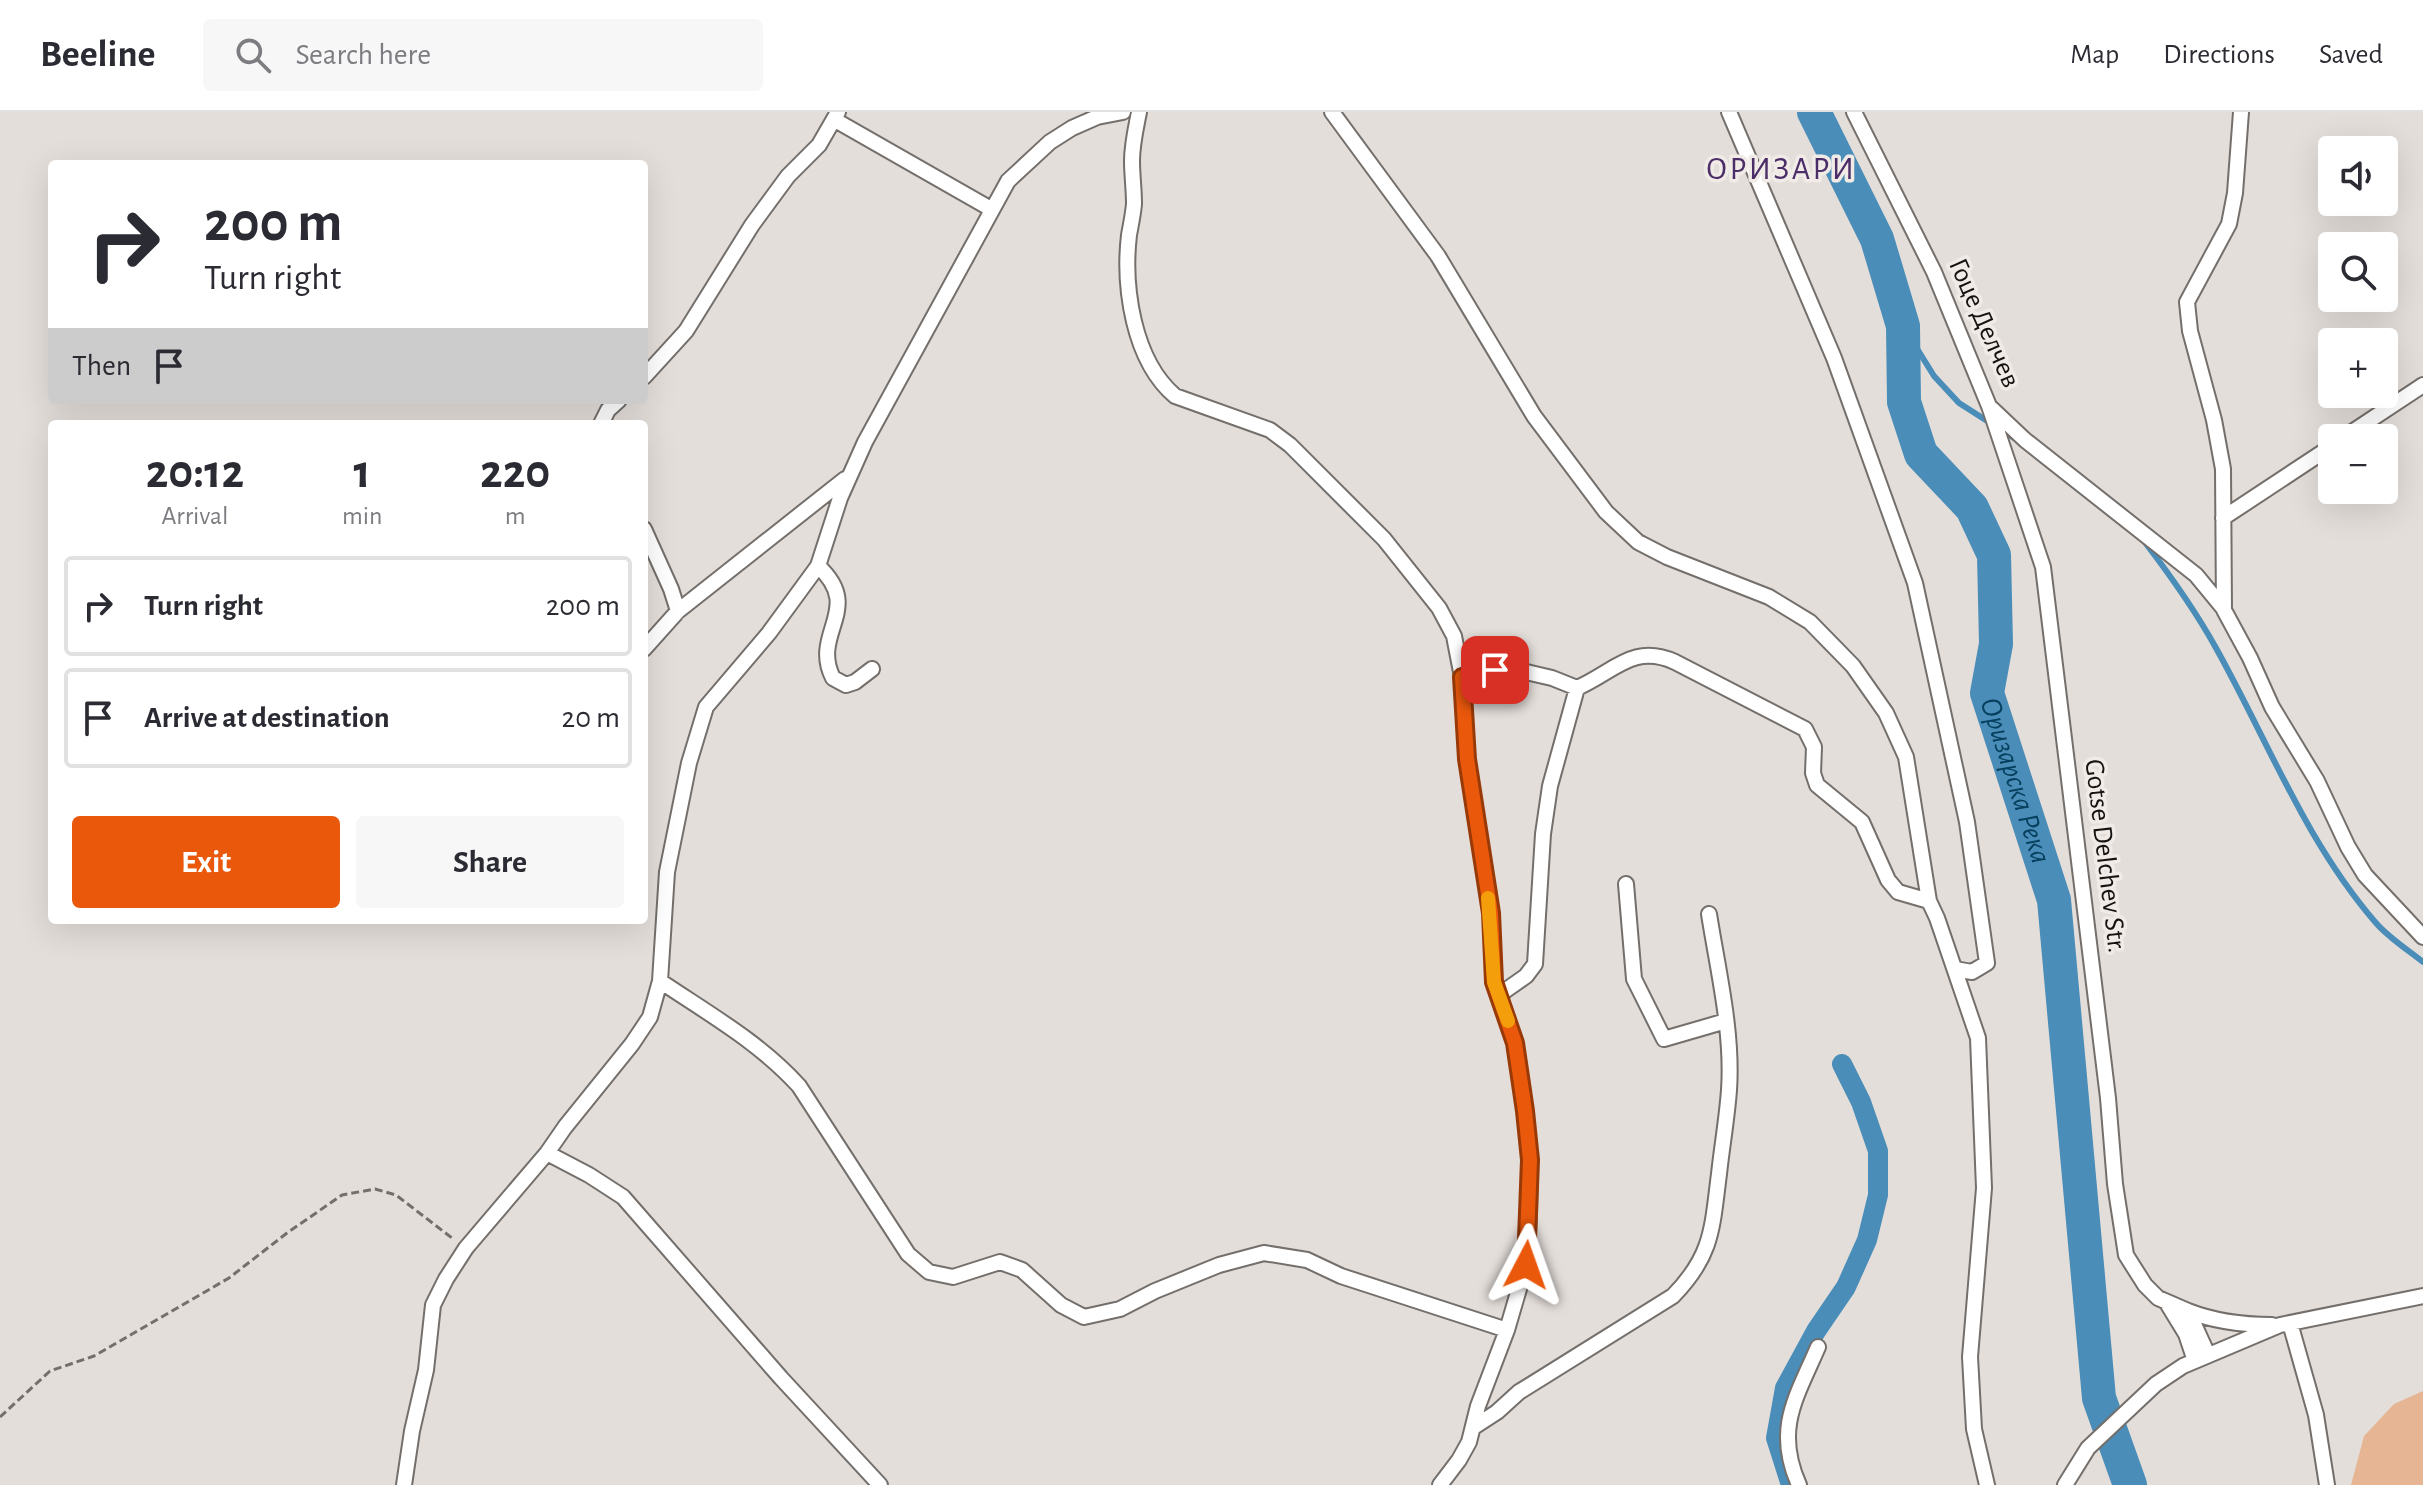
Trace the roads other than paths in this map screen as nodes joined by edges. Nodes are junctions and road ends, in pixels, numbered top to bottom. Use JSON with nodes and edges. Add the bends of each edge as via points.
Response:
{"nodes":[{"id":1,"x":1123,"y":112,"type":"edge"},
{"id":2,"x":1139,"y":112,"type":"edge"},
{"id":3,"x":1332,"y":112,"type":"edge"},
{"id":4,"x":1729,"y":112,"type":"edge"},
{"id":5,"x":1854,"y":112,"type":"edge"},
{"id":6,"x":2241,"y":112,"type":"edge"},
{"id":7,"x":1095,"y":115,"type":"edge"},
{"id":8,"x":836,"y":116,"type":"edge"},
{"id":9,"x":991,"y":209,"type":"junction"},
{"id":10,"x":648,"y":373,"type":"edge"},
{"id":11,"x":2423,"y":385,"type":"edge"},
{"id":12,"x":615,"y":404,"type":"edge"},
{"id":13,"x":1989,"y":406,"type":"junction"},
{"id":14,"x":603,"y":420,"type":"edge"},
{"id":15,"x":2364,"y":424,"type":"edge"},
{"id":16,"x":2318,"y":455,"type":"edge"},
{"id":17,"x":849,"y":476,"type":"junction"},
{"id":18,"x":2223,"y":518,"type":"junction"},
{"id":19,"x":648,"y":538,"type":"edge"},
{"id":20,"x":818,"y":566,"type":"junction"},
{"id":21,"x":2224,"y":610,"type":"junction"},
{"id":22,"x":678,"y":611,"type":"junction"},
{"id":23,"x":648,"y":645,"type":"edge"},
{"id":24,"x":872,"y":669,"type":"dead end"},
{"id":25,"x":1462,"y":677,"type":"junction"},
{"id":26,"x":1577,"y":688,"type":"junction"},
{"id":27,"x":1626,"y":884,"type":"dead end"},
{"id":28,"x":1929,"y":901,"type":"junction"},
{"id":29,"x":1709,"y":914,"type":"dead end"},
{"id":30,"x":2423,"y":937,"type":"edge"},
{"id":31,"x":1955,"y":969,"type":"junction"},
{"id":32,"x":660,"y":981,"type":"junction"},
{"id":33,"x":1499,"y":995,"type":"junction"},
{"id":34,"x":1726,"y":1021,"type":"junction"},
{"id":35,"x":547,"y":1153,"type":"junction"},
{"id":36,"x":2423,"y":1296,"type":"edge"},
{"id":37,"x":2167,"y":1303,"type":"junction"},
{"id":38,"x":2188,"y":1311,"type":"junction"},
{"id":39,"x":2285,"y":1324,"type":"junction"},
{"id":40,"x":1507,"y":1330,"type":"junction"},
{"id":41,"x":1818,"y":1347,"type":"dead end"},
{"id":42,"x":2195,"y":1361,"type":"junction"},
{"id":43,"x":1474,"y":1427,"type":"junction"},
{"id":44,"x":404,"y":1485,"type":"edge"},
{"id":45,"x":880,"y":1485,"type":"edge"},
{"id":46,"x":1440,"y":1485,"type":"edge"},
{"id":47,"x":1799,"y":1485,"type":"edge"},
{"id":48,"x":1987,"y":1485,"type":"edge"},
{"id":49,"x":2065,"y":1485,"type":"edge"},
{"id":50,"x":2327,"y":1485,"type":"edge"}],
"edges":[{"from":1,"to":7,"type":"street"},
{"from":2,"to":25,"type":"street","via":[[1133,141],[1129,284],[1133,316],[1152,367],[1175,396],[1270,430],[1290,445],[1384,539],[1439,608],[1454,636]]},
{"from":3,"to":28,"type":"street","via":[[1438,256],[1534,416],[1606,512],[1638,542],[1769,597],[1810,622],[1853,666],[1886,713],[1906,757]]},
{"from":4,"to":31,"type":"street","via":[[1834,358],[1915,583],[1967,822],[1987,963],[1972,972]]},
{"from":5,"to":13,"type":"street","name":"Гоце Делчев","via":[[1934,272]]},
{"from":6,"to":18,"type":"street","via":[[2229,224],[2187,302],[2217,432]]},
{"from":7,"to":9,"type":"street","via":[[1039,151],[1008,181]]},
{"from":8,"to":9,"type":"street"},
{"from":8,"to":10,"type":"street","via":[[819,145],[752,225],[686,331]]},
{"from":9,"to":17,"type":"street"},
{"from":11,"to":15,"type":"street"},
{"from":12,"to":14,"type":"street"},
{"from":13,"to":21,"type":"street","name":"Гоце Делчев","via":[[2196,575]]},
{"from":13,"to":37,"type":"street","name":"Gotse Delchev Str.","via":[[2043,567],[2126,1255],[2145,1285]]},
{"from":16,"to":18,"type":"street"},
{"from":17,"to":20,"type":"street"},
{"from":17,"to":22,"type":"street"},
{"from":18,"to":21,"type":"street"},
{"from":19,"to":22,"type":"street"},
{"from":20,"to":24,"type":"street","via":[[837,589],[838,607],[825,659],[833,678],[846,685]]},
{"from":20,"to":32,"type":"street","via":[[706,707],[667,872]]},
{"from":21,"to":30,"type":"street","via":[[2365,875]]},
{"from":22,"to":23,"type":"street"},
{"from":25,"to":26,"type":"street","via":[[1509,668]]},
{"from":25,"to":33,"type":"street","via":[[1467,759]]},
{"from":26,"to":28,"type":"street","via":[[1634,657],[1659,655],[1805,729],[1814,747],[1817,785],[1862,822],[1898,892]]},
{"from":26,"to":33,"type":"street","via":[[1550,786],[1535,964]]},
{"from":27,"to":34,"type":"street","via":[[1634,979],[1664,1039]]},
{"from":28,"to":31,"type":"street"},
{"from":29,"to":34,"type":"street"},
{"from":31,"to":48,"type":"street","via":[[1978,1038],[1980,1068],[1984,1188],[1970,1369],[1974,1429]]},
{"from":32,"to":35,"type":"street","via":[[650,1017]]},
{"from":32,"to":40,"type":"street","via":[[735,1029],[799,1086],[887,1225],[929,1272],[953,1277],[1000,1262],[1022,1270],[1061,1305],[1084,1317],[1120,1309],[1219,1265],[1264,1253],[1307,1260]]},
{"from":33,"to":40,"type":"street","via":[[1515,1043],[1530,1160],[1526,1265]]},
{"from":34,"to":43,"type":"street","via":[[1730,1087],[1712,1230],[1691,1278],[1673,1296],[1519,1392]]},
{"from":35,"to":44,"type":"street","via":[[466,1248],[433,1305]]},
{"from":35,"to":45,"type":"street","via":[[623,1197]]},
{"from":36,"to":39,"type":"street"},
{"from":37,"to":38,"type":"street"},
{"from":37,"to":42,"type":"street"},
{"from":38,"to":39,"type":"street","via":[[2234,1323]]},
{"from":38,"to":42,"type":"street"},
{"from":39,"to":42,"type":"street"},
{"from":39,"to":50,"type":"street","via":[[2316,1415]]},
{"from":40,"to":43,"type":"street"},
{"from":41,"to":47,"type":"street","via":[[1791,1411],[1787,1439]]},
{"from":42,"to":49,"type":"street","via":[[2156,1384],[2088,1448]]},
{"from":43,"to":46,"type":"street"}]}
